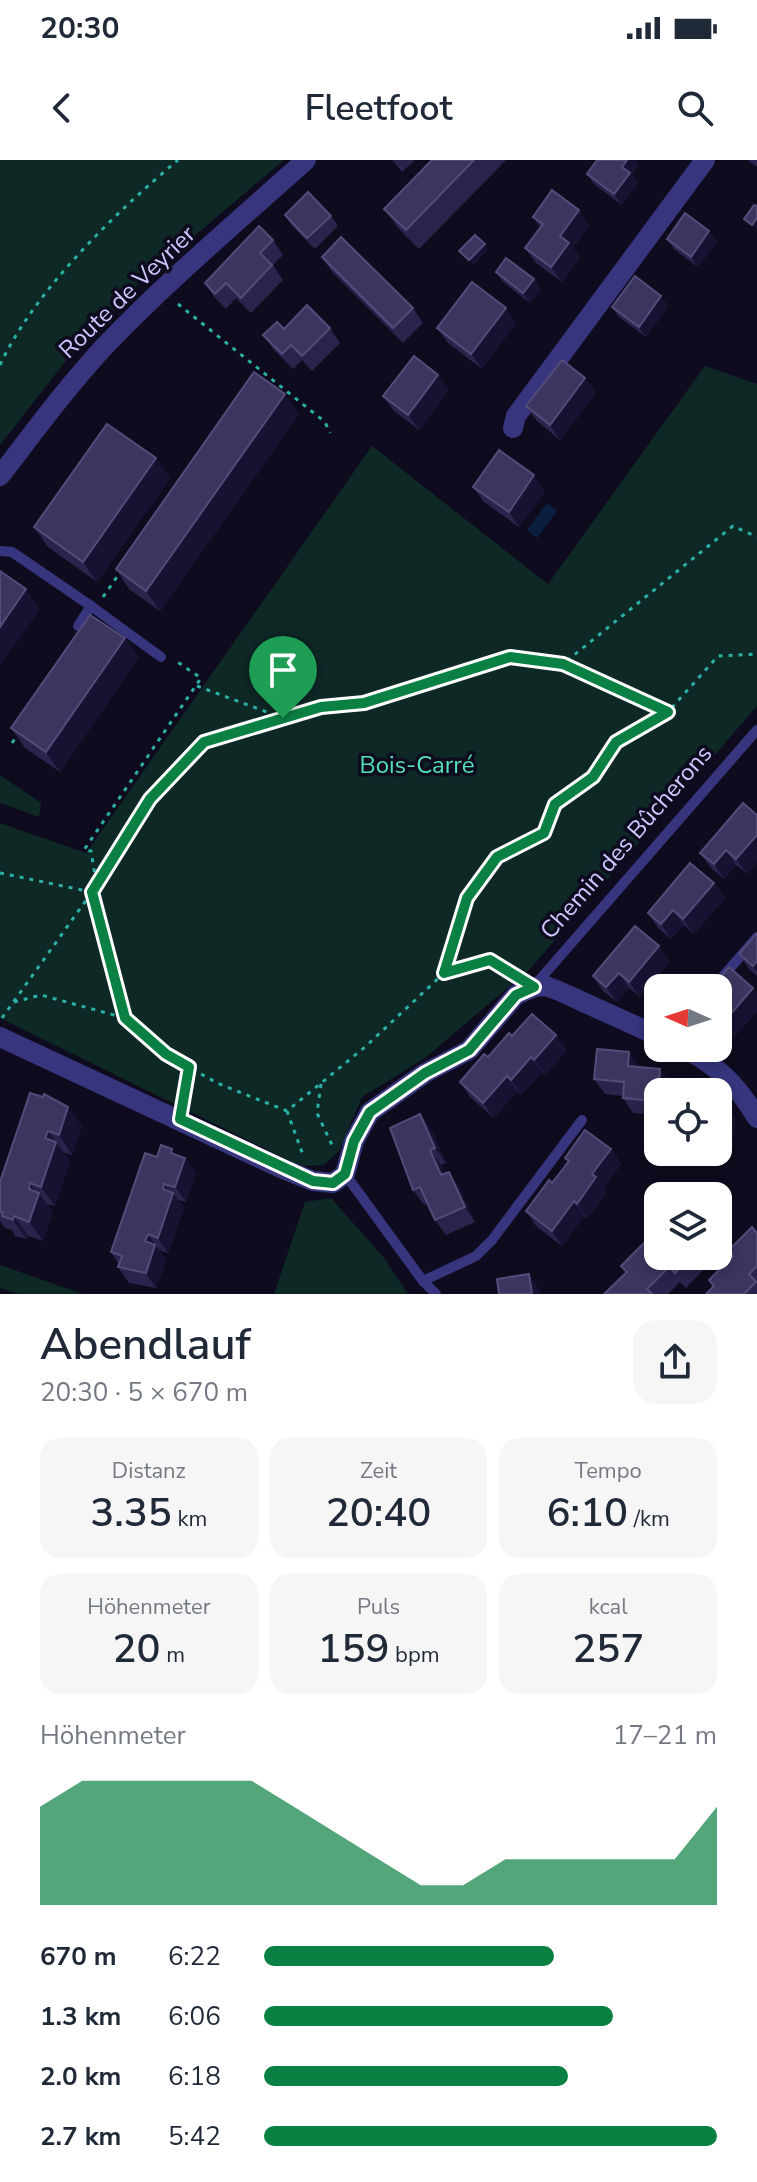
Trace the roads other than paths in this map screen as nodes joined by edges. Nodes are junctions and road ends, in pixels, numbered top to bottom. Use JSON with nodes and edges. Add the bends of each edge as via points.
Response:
{"nodes":[{"id":1,"x":306,"y":160,"type":"edge"},
{"id":2,"x":705,"y":160,"type":"edge"},
{"id":3,"x":513,"y":428,"type":"dead end"},
{"id":4,"x":0,"y":476,"type":"edge"},
{"id":5,"x":0,"y":551,"type":"edge"},
{"id":6,"x":93,"y":608,"type":"junction"},
{"id":7,"x":78,"y":626,"type":"edge"},
{"id":8,"x":161,"y":657,"type":"road end"},
{"id":9,"x":757,"y":730,"type":"edge"},
{"id":10,"x":757,"y":937,"type":"edge"},
{"id":11,"x":725,"y":974,"type":"edge"},
{"id":12,"x":534,"y":987,"type":"junction"},
{"id":13,"x":644,"y":1030,"type":"edge"},
{"id":14,"x":0,"y":1037,"type":"edge"},
{"id":15,"x":708,"y":1062,"type":"edge"},
{"id":16,"x":754,"y":1103,"type":"edge"},
{"id":17,"x":582,"y":1120,"type":"dead end"},
{"id":18,"x":345,"y":1174,"type":"junction"},
{"id":19,"x":423,"y":1281,"type":"junction"},
{"id":20,"x":436,"y":1294,"type":"edge"}],
"edges":[{"from":1,"to":4,"type":"street","name":"Route de Veyrier","via":[[105,346]]},
{"from":2,"to":3,"type":"street","via":[[516,416]]},
{"from":5,"to":6,"type":"lane","via":[[12,552]]},
{"from":6,"to":7,"type":"lane"},
{"from":6,"to":8,"type":"lane"},
{"from":9,"to":12,"type":"lane","name":"Chemin des Bûcherons"},
{"from":10,"to":11,"type":"lane"},
{"from":12,"to":13,"type":"street","via":[[559,991]]},
{"from":12,"to":18,"type":"street","name":"Chemin des Bûcherons","via":[[516,995],[469,1050],[370,1112]]},
{"from":14,"to":18,"type":"street","via":[[313,1181],[333,1183]]},
{"from":15,"to":16,"type":"street"},
{"from":17,"to":19,"type":"lane","via":[[492,1240],[476,1256]]},
{"from":18,"to":19,"type":"lane"},
{"from":19,"to":20,"type":"lane"}]}
